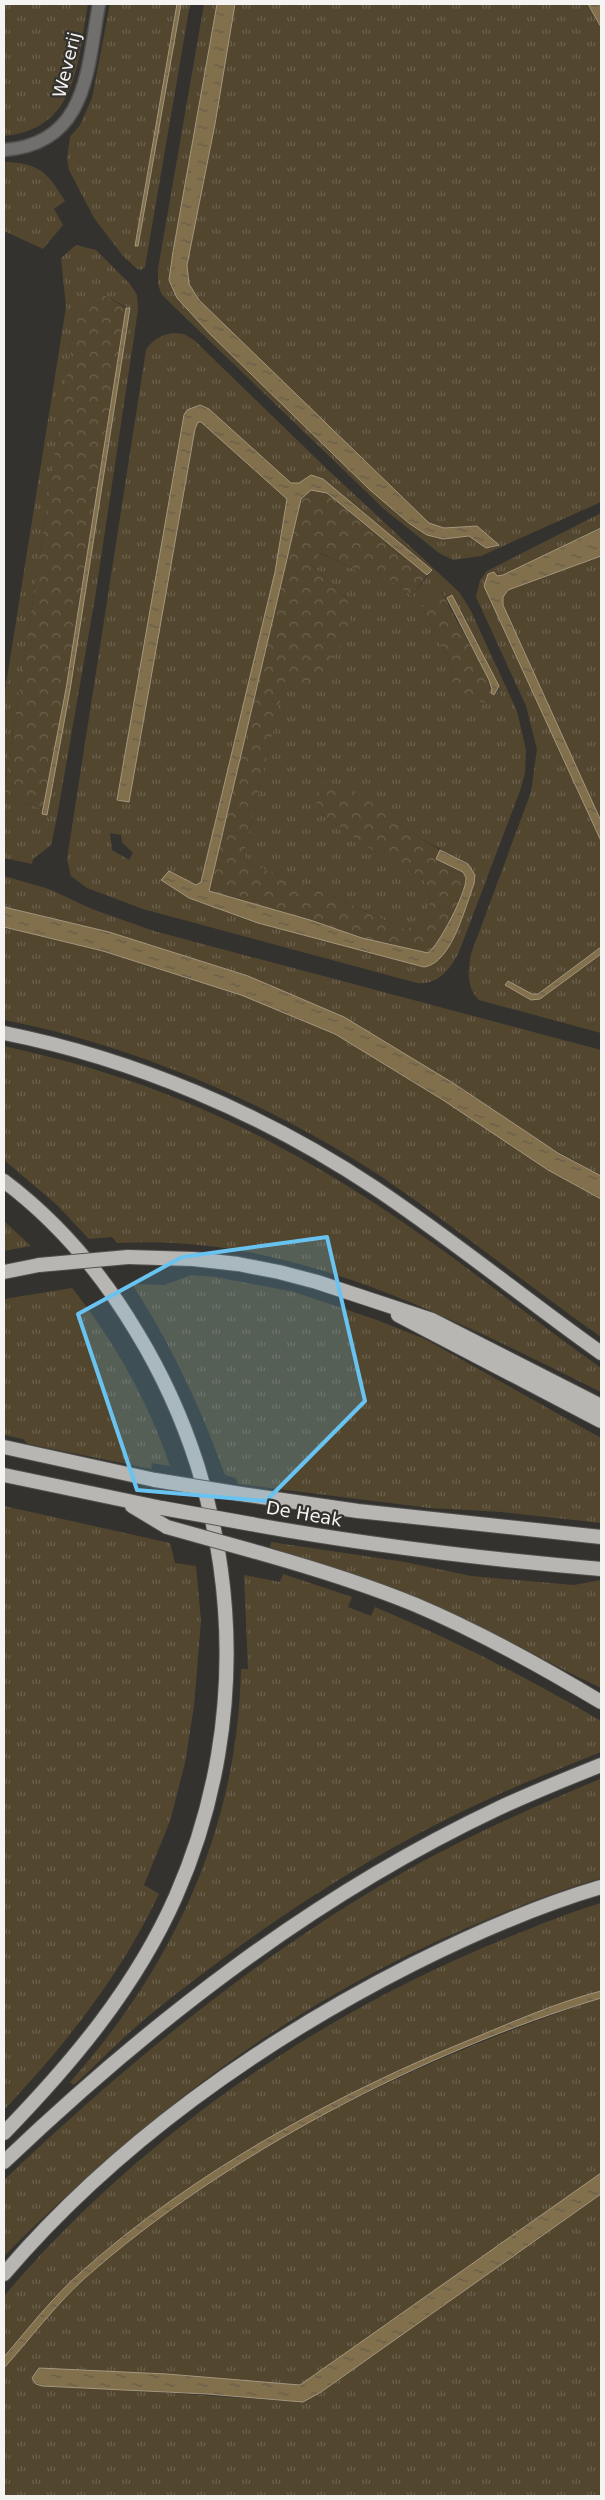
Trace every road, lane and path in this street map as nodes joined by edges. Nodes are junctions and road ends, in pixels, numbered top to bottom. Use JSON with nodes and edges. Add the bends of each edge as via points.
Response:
{"nodes":[{"id":1,"x":99,"y":4,"type":"edge"},
{"id":2,"x":4,"y":150,"type":"edge"},
{"id":3,"x":4,"y":1033,"type":"edge"},
{"id":4,"x":4,"y":1181,"type":"edge"},
{"id":5,"x":4,"y":1272,"type":"edge"},
{"id":6,"x":380,"y":1304,"type":"junction"},
{"id":7,"x":601,"y":1353,"type":"edge"},
{"id":8,"x":601,"y":1406,"type":"edge"},
{"id":9,"x":601,"y":1421,"type":"edge"},
{"id":10,"x":4,"y":1447,"type":"edge"},
{"id":11,"x":4,"y":1475,"type":"edge"},
{"id":12,"x":123,"y":1500,"type":"junction"},
{"id":13,"x":601,"y":1538,"type":"edge"},
{"id":14,"x":601,"y":1569,"type":"edge"},
{"id":15,"x":601,"y":1702,"type":"edge"},
{"id":16,"x":601,"y":1764,"type":"edge"},
{"id":17,"x":601,"y":1887,"type":"edge"},
{"id":18,"x":4,"y":2133,"type":"edge"},
{"id":19,"x":4,"y":2162,"type":"edge"},
{"id":20,"x":4,"y":2274,"type":"edge"}],
"edges":[{"from":1,"to":2,"type":"street","name":"Weverij","via":[[84,89],[72,114],[41,142]]},
{"from":3,"to":7,"type":"highway","via":[[111,1061],[155,1077],[203,1096],[312,1150],[432,1227]]},
{"from":4,"to":18,"type":"highway","via":[[46,1217],[91,1264],[126,1314],[168,1390],[186,1430],[216,1534],[225,1596],[227,1641],[224,1718],[216,1771],[206,1812],[176,1896],[148,1952],[110,2010],[74,2056]]},
{"from":5,"to":6,"type":"highway","bridge":true,"via":[[128,1256],[193,1259],[272,1270]]},
{"from":6,"to":8,"type":"highway","via":[[432,1320]]},
{"from":6,"to":9,"type":"highway","via":[[427,1332]]},
{"from":10,"to":13,"type":"highway","name":"De Heak","bridge":true,"via":[[155,1480],[241,1494],[358,1511]]},
{"from":11,"to":12,"type":"highway","name":"De Heak"},
{"from":12,"to":14,"type":"highway","name":"De Heak","bridge":true,"via":[[328,1538]]},
{"from":12,"to":15,"type":"highway","bridge":true,"via":[[167,1527],[260,1553],[416,1605],[497,1643]]},
{"from":16,"to":19,"type":"highway","via":[[463,1826],[367,1878],[316,1911],[236,1965],[153,2029],[46,2121]]},
{"from":17,"to":20,"type":"highway","via":[[468,1937],[377,1982],[288,2034],[203,2092],[115,2165],[50,2225]]}]}
